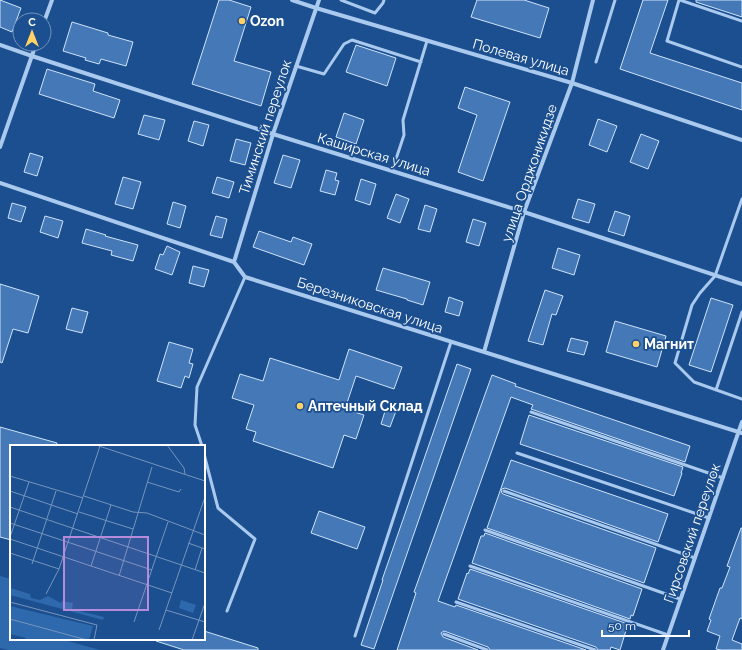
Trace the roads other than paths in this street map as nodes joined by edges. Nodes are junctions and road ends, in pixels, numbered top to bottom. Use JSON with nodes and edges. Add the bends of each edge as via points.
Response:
{"nodes":[{"id":1,"x":52,"y":0,"type":"edge"},
{"id":2,"x":292,"y":0,"type":"edge"},
{"id":3,"x":319,"y":0,"type":"edge"},
{"id":4,"x":341,"y":0,"type":"edge"},
{"id":5,"x":384,"y":0,"type":"edge"},
{"id":6,"x":593,"y":0,"type":"edge"},
{"id":7,"x":615,"y":0,"type":"edge"},
{"id":8,"x":680,"y":0,"type":"edge"},
{"id":9,"x":316,"y":8,"type":"junction"},
{"id":10,"x":48,"y":12,"type":"edge"},
{"id":11,"x":742,"y":21,"type":"edge"},
{"id":12,"x":428,"y":41,"type":"junction"},
{"id":13,"x":0,"y":45,"type":"edge"},
{"id":14,"x":33,"y":52,"type":"edge"},
{"id":15,"x":32,"y":56,"type":"junction"},
{"id":16,"x":421,"y":62,"type":"junction"},
{"id":17,"x":596,"y":62,"type":"dead end"},
{"id":18,"x":296,"y":66,"type":"junction"},
{"id":19,"x":742,"y":67,"type":"edge"},
{"id":20,"x":572,"y":83,"type":"junction"},
{"id":21,"x":273,"y":134,"type":"junction"},
{"id":22,"x":742,"y":140,"type":"edge"},
{"id":23,"x":0,"y":147,"type":"edge"},
{"id":24,"x":392,"y":171,"type":"junction"},
{"id":25,"x":0,"y":183,"type":"edge"},
{"id":26,"x":742,"y":199,"type":"edge"},
{"id":27,"x":524,"y":212,"type":"junction"},
{"id":28,"x":234,"y":262,"type":"junction"},
{"id":29,"x":245,"y":276,"type":"junction"},
{"id":30,"x":715,"y":276,"type":"junction"},
{"id":31,"x":742,"y":284,"type":"edge"},
{"id":32,"x":742,"y":312,"type":"edge"},
{"id":33,"x":451,"y":342,"type":"junction"},
{"id":34,"x":484,"y":352,"type":"junction"},
{"id":35,"x":716,"y":390,"type":"junction"},
{"id":36,"x":742,"y":399,"type":"edge"},
{"id":37,"x":531,"y":412,"type":"dead end"},
{"id":38,"x":742,"y":422,"type":"edge"},
{"id":39,"x":740,"y":433,"type":"edge"},
{"id":40,"x":202,"y":445,"type":"edge"},
{"id":41,"x":518,"y":453,"type":"dead end"},
{"id":42,"x":205,"y":458,"type":"edge"},
{"id":43,"x":723,"y":478,"type":"junction"},
{"id":44,"x":504,"y":491,"type":"dead end"},
{"id":45,"x":709,"y":518,"type":"junction"},
{"id":46,"x":485,"y":530,"type":"dead end"},
{"id":47,"x":695,"y":558,"type":"junction"},
{"id":48,"x":470,"y":566,"type":"dead end"},
{"id":49,"x":680,"y":599,"type":"junction"},
{"id":50,"x":456,"y":602,"type":"dead end"},
{"id":51,"x":227,"y":611,"type":"dead end"},
{"id":52,"x":444,"y":634,"type":"dead end"},
{"id":53,"x":668,"y":635,"type":"junction"},
{"id":54,"x":355,"y":636,"type":"dead end"},
{"id":55,"x":487,"y":650,"type":"edge"},
{"id":56,"x":596,"y":650,"type":"edge"},
{"id":57,"x":663,"y":650,"type":"edge"}],
"edges":[{"from":1,"to":10,"type":"street"},
{"from":2,"to":9,"type":"street","name":"Полевая улица"},
{"from":3,"to":9,"type":"street","name":"Тиминский переулок"},
{"from":4,"to":5,"type":"lane","via":[[375,12]]},
{"from":6,"to":20,"type":"street","name":"улица Орджоникидзе"},
{"from":7,"to":17,"type":"lane"},
{"from":8,"to":11,"type":"lane"},
{"from":8,"to":19,"type":"lane","via":[[667,41]]},
{"from":9,"to":12,"type":"street","name":"Полевая улица"},
{"from":9,"to":18,"type":"street","name":"Тиминский переулок"},
{"from":12,"to":16,"type":"lane"},
{"from":12,"to":20,"type":"street","name":"Полевая улица"},
{"from":13,"to":15,"type":"street","name":"Каширская улица"},
{"from":14,"to":15,"type":"street"},
{"from":15,"to":21,"type":"street","name":"Каширская улица"},
{"from":15,"to":23,"type":"street"},
{"from":16,"to":18,"type":"lane","via":[[352,40],[344,44],[324,74]]},
{"from":16,"to":24,"type":"lane","via":[[403,120],[404,134]]},
{"from":18,"to":21,"type":"street","name":"Тиминский переулок"},
{"from":20,"to":22,"type":"street","name":"Полевая улица"},
{"from":20,"to":27,"type":"street","name":"улица Орджоникидзе"},
{"from":21,"to":24,"type":"street","name":"Каширская улица"},
{"from":21,"to":28,"type":"street","name":"Тиминский переулок"},
{"from":24,"to":27,"type":"street","name":"Каширская улица"},
{"from":25,"to":28,"type":"street"},
{"from":26,"to":30,"type":"lane"},
{"from":27,"to":30,"type":"street","name":"Каширская улица"},
{"from":27,"to":34,"type":"street","name":"улица Орджоникидзе"},
{"from":28,"to":29,"type":"street"},
{"from":29,"to":33,"type":"street","name":"Березниковская улица"},
{"from":29,"to":40,"type":"lane","via":[[197,387],[195,424]]},
{"from":30,"to":31,"type":"street","name":"Каширская улица"},
{"from":30,"to":35,"type":"lane","via":[[692,305],[675,363],[694,382]]},
{"from":32,"to":35,"type":"lane"},
{"from":33,"to":34,"type":"street","name":"Березниковская улица"},
{"from":33,"to":54,"type":"lane"},
{"from":34,"to":39,"type":"street","name":"Березниковская улица"},
{"from":35,"to":36,"type":"lane"},
{"from":37,"to":43,"type":"lane"},
{"from":38,"to":39,"type":"street","name":"Гирсовский переулок"},
{"from":39,"to":43,"type":"street","name":"Гирсовский переулок"},
{"from":41,"to":45,"type":"lane"},
{"from":42,"to":51,"type":"lane","via":[[218,508],[255,539]]},
{"from":43,"to":45,"type":"street","name":"Гирсовский переулок"},
{"from":44,"to":47,"type":"lane"},
{"from":45,"to":47,"type":"street","name":"Гирсовский переулок"},
{"from":46,"to":49,"type":"lane"},
{"from":47,"to":49,"type":"street","name":"Гирсовский переулок"},
{"from":48,"to":53,"type":"lane"},
{"from":49,"to":53,"type":"street","name":"Гирсовский переулок"},
{"from":50,"to":56,"type":"lane"},
{"from":52,"to":55,"type":"lane"},
{"from":53,"to":57,"type":"street","name":"Гирсовский переулок"}]}
